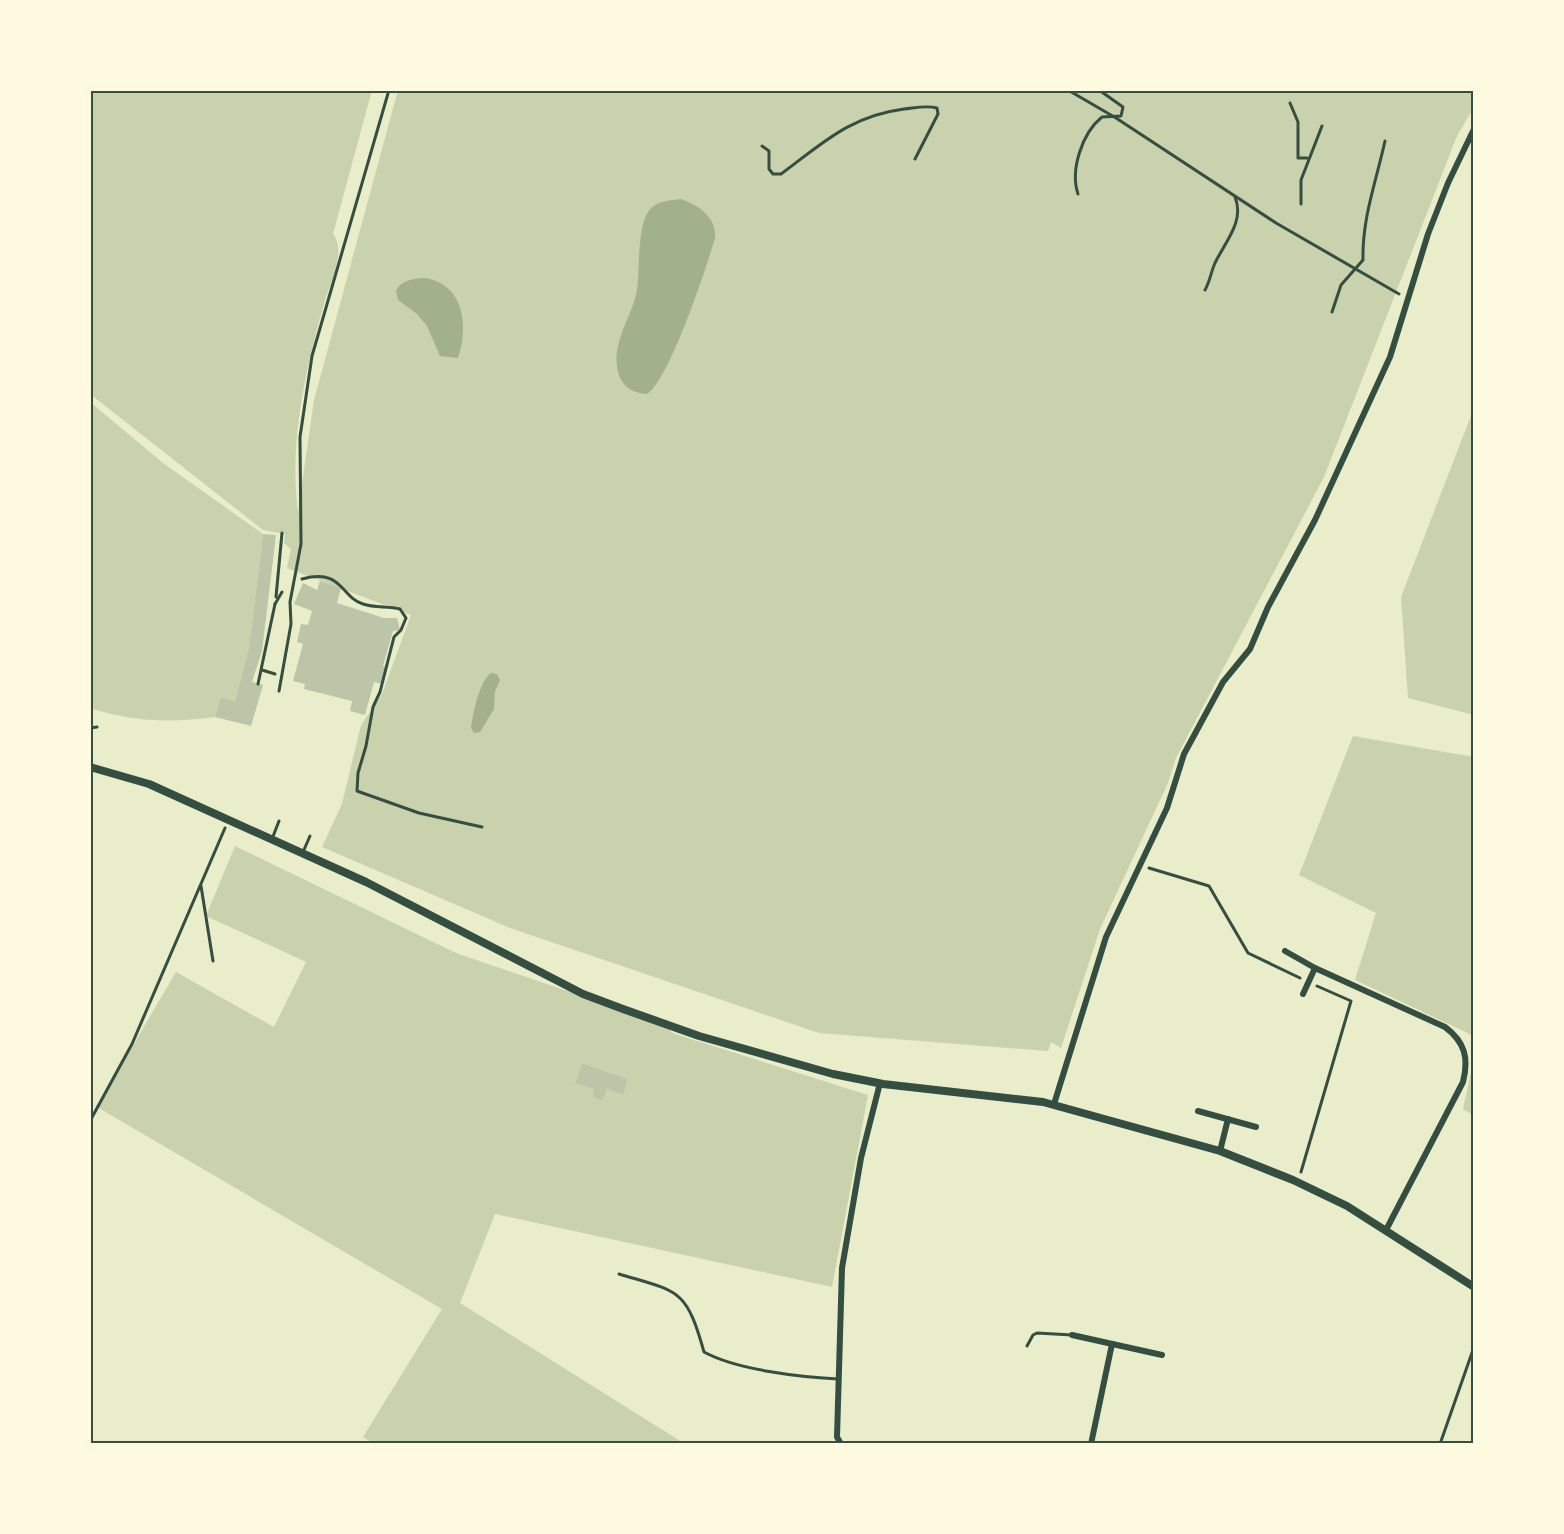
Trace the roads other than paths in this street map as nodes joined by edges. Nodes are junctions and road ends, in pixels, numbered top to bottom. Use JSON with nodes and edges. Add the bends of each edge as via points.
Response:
{"nodes":[{"id":1,"x":389,"y":90,"type":"edge"},
{"id":2,"x":1474,"y":129,"type":"edge"},
{"id":3,"x":279,"y":691,"type":"dead end"},
{"id":4,"x":90,"y":767,"type":"edge"},
{"id":5,"x":279,"y":821,"type":"dead end"},
{"id":6,"x":310,"y":836,"type":"dead end"},
{"id":7,"x":272,"y":840,"type":"junction"},
{"id":8,"x":302,"y":854,"type":"junction"},
{"id":9,"x":1285,"y":951,"type":"dead end"},
{"id":10,"x":1316,"y":968,"type":"junction"},
{"id":11,"x":1303,"y":994,"type":"dead end"},
{"id":12,"x":880,"y":1083,"type":"junction"},
{"id":13,"x":1054,"y":1104,"type":"junction"},
{"id":14,"x":1198,"y":1111,"type":"dead end"},
{"id":15,"x":1228,"y":1119,"type":"junction"},
{"id":16,"x":1257,"y":1127,"type":"dead end"},
{"id":17,"x":1220,"y":1151,"type":"junction"},
{"id":18,"x":1386,"y":1230,"type":"junction"},
{"id":19,"x":619,"y":1274,"type":"dead end"},
{"id":20,"x":1474,"y":1287,"type":"edge"},
{"id":21,"x":1072,"y":1335,"type":"joint"},
{"id":22,"x":1112,"y":1344,"type":"junction"},
{"id":23,"x":1027,"y":1346,"type":"dead end"},
{"id":24,"x":1162,"y":1355,"type":"dead end"},
{"id":25,"x":838,"y":1379,"type":"junction"},
{"id":26,"x":841,"y":1444,"type":"edge"},
{"id":27,"x":1091,"y":1444,"type":"edge"}],
"edges":[{"from":1,"to":3,"type":"lane","via":[[312,356],[300,437],[301,544]]},
{"from":2,"to":13,"type":"street","via":[[1448,183],[1390,357],[1316,520],[1268,607],[1250,650],[1223,682],[1184,754],[1167,808],[1106,936]]},
{"from":4,"to":7,"type":"street","via":[[149,784]]},
{"from":5,"to":7,"type":"lane"},
{"from":6,"to":8,"type":"lane"},
{"from":7,"to":8,"type":"street"},
{"from":8,"to":12,"type":"street","via":[[366,882],[583,994],[699,1036]]},
{"from":9,"to":10,"type":"street"},
{"from":10,"to":11,"type":"street"},
{"from":10,"to":18,"type":"street","via":[[1446,1027],[1461,1042],[1465,1053],[1463,1082]]},
{"from":12,"to":13,"type":"street"},
{"from":12,"to":25,"type":"street","via":[[861,1158],[842,1268]]},
{"from":13,"to":17,"type":"street"},
{"from":14,"to":15,"type":"street"},
{"from":15,"to":16,"type":"street"},
{"from":15,"to":17,"type":"street"},
{"from":17,"to":18,"type":"street","via":[[1347,1206]]},
{"from":18,"to":20,"type":"street"},
{"from":19,"to":25,"type":"lane","via":[[671,1290],[686,1303],[704,1352],[717,1359],[800,1377]]},
{"from":21,"to":22,"type":"street"},
{"from":21,"to":23,"type":"lane","via":[[1037,1333]]},
{"from":22,"to":24,"type":"street"},
{"from":22,"to":27,"type":"street"},
{"from":25,"to":26,"type":"street","via":[[837,1437]]}]}
